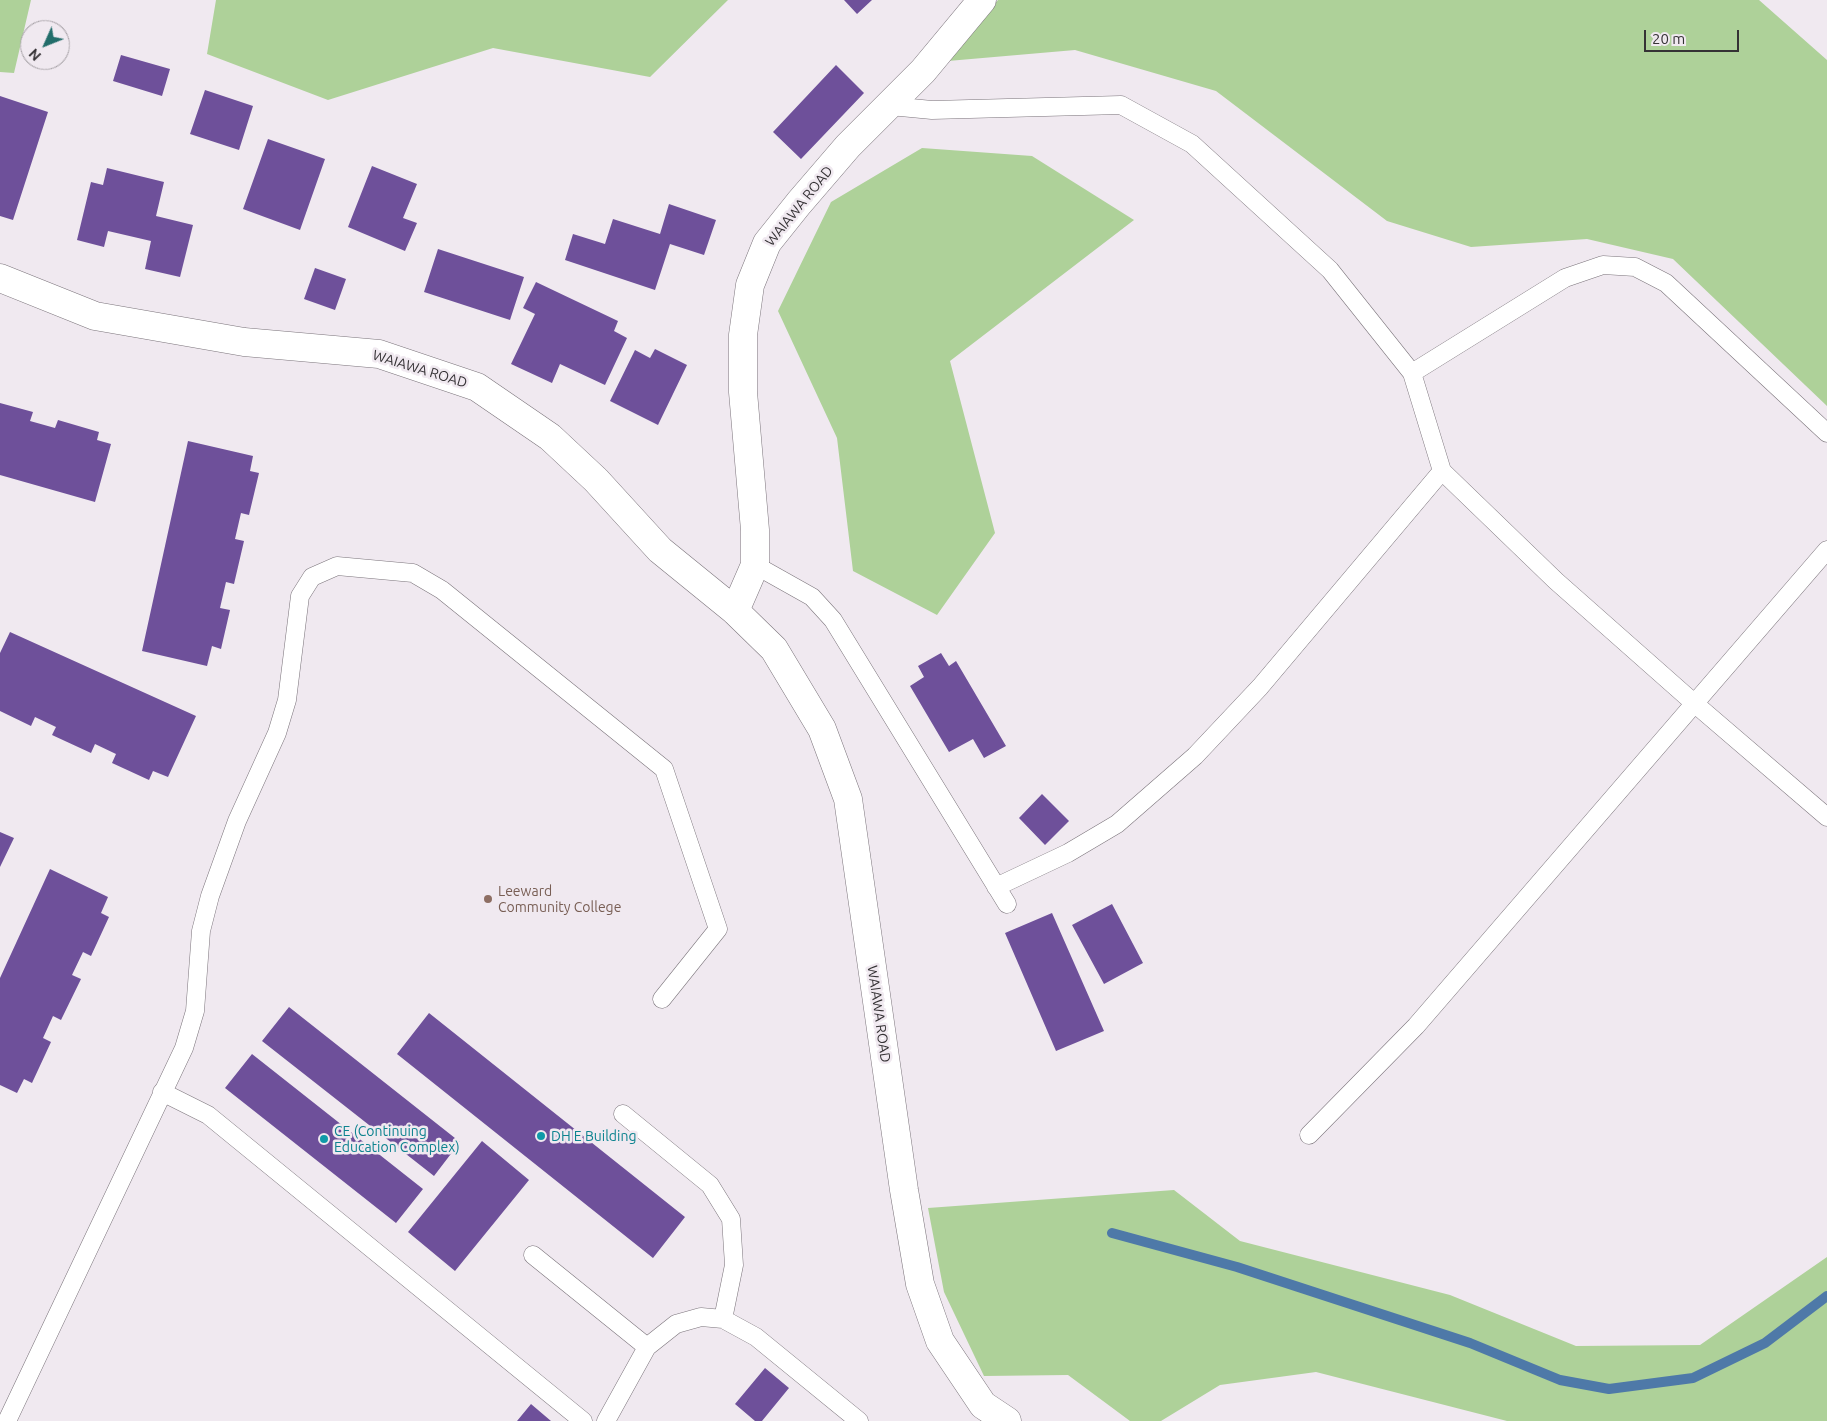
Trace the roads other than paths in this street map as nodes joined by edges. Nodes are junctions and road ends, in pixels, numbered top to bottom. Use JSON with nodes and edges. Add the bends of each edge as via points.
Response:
{"nodes":[{"id":1,"x":982,"y":0,"type":"edge"},
{"id":2,"x":890,"y":106,"type":"junction"},
{"id":3,"x":0,"y":278,"type":"edge"},
{"id":4,"x":1412,"y":373,"type":"junction"},
{"id":5,"x":1827,"y":433,"type":"edge"},
{"id":6,"x":1442,"y":471,"type":"junction"},
{"id":7,"x":1827,"y":550,"type":"edge"},
{"id":8,"x":755,"y":565,"type":"junction"},
{"id":9,"x":735,"y":611,"type":"junction"},
{"id":10,"x":1694,"y":703,"type":"junction"},
{"id":11,"x":1827,"y":817,"type":"edge"},
{"id":12,"x":996,"y":887,"type":"junction"},
{"id":13,"x":1007,"y":904,"type":"dead end"},
{"id":14,"x":662,"y":1000,"type":"dead end"},
{"id":15,"x":162,"y":1092,"type":"junction"},
{"id":16,"x":623,"y":1114,"type":"dead end"},
{"id":17,"x":1309,"y":1135,"type":"dead end"},
{"id":18,"x":532,"y":1255,"type":"dead end"},
{"id":19,"x":723,"y":1318,"type":"junction"},
{"id":20,"x":647,"y":1347,"type":"junction"},
{"id":21,"x":8,"y":1421,"type":"edge"},
{"id":22,"x":583,"y":1421,"type":"edge"},
{"id":23,"x":606,"y":1421,"type":"edge"},
{"id":24,"x":859,"y":1421,"type":"edge"},
{"id":25,"x":1007,"y":1421,"type":"edge"}],
"edges":[{"from":1,"to":2,"type":"street","name":"WAIAWA ROAD"},
{"from":2,"to":4,"type":"lane","via":[[932,110],[1121,105],[1192,144],[1323,264]]},
{"from":2,"to":8,"type":"street","name":"WAIAWA ROAD","via":[[848,146],[767,243],[750,285],[743,335],[743,392]]},
{"from":3,"to":9,"type":"street","name":"WAIAWA ROAD","via":[[95,316],[244,342],[379,354],[477,387],[550,437],[596,480],[660,550]]},
{"from":4,"to":5,"type":"lane","via":[[1565,278],[1603,265],[1635,267],[1666,283]]},
{"from":4,"to":6,"type":"lane"},
{"from":6,"to":10,"type":"lane","via":[[1556,581]]},
{"from":6,"to":12,"type":"lane","via":[[1260,687],[1195,756],[1116,824],[1068,853]]},
{"from":7,"to":10,"type":"lane"},
{"from":8,"to":9,"type":"street","name":"WAIAWA ROAD"},
{"from":8,"to":12,"type":"lane","via":[[812,597],[833,620]]},
{"from":9,"to":25,"type":"street","name":"WAIAWA ROAD","via":[[774,649],[822,729],[848,799],[920,1284],[940,1341],[983,1405]]},
{"from":10,"to":11,"type":"lane"},
{"from":10,"to":17,"type":"lane","via":[[1416,1026]]},
{"from":12,"to":13,"type":"lane"},
{"from":14,"to":15,"type":"lane","via":[[718,928],[664,769],[442,590],[413,573],[337,566],[312,577],[300,596],[287,700],[277,733],[210,896],[201,931],[195,1011],[184,1048]]},
{"from":15,"to":21,"type":"lane"},
{"from":15,"to":22,"type":"lane","via":[[208,1116]]},
{"from":16,"to":19,"type":"lane","via":[[710,1185],[731,1219],[734,1265]]},
{"from":18,"to":20,"type":"lane"},
{"from":19,"to":20,"type":"lane","via":[[701,1318],[676,1324]]},
{"from":19,"to":24,"type":"lane","via":[[756,1337]]},
{"from":20,"to":23,"type":"lane"}]}
